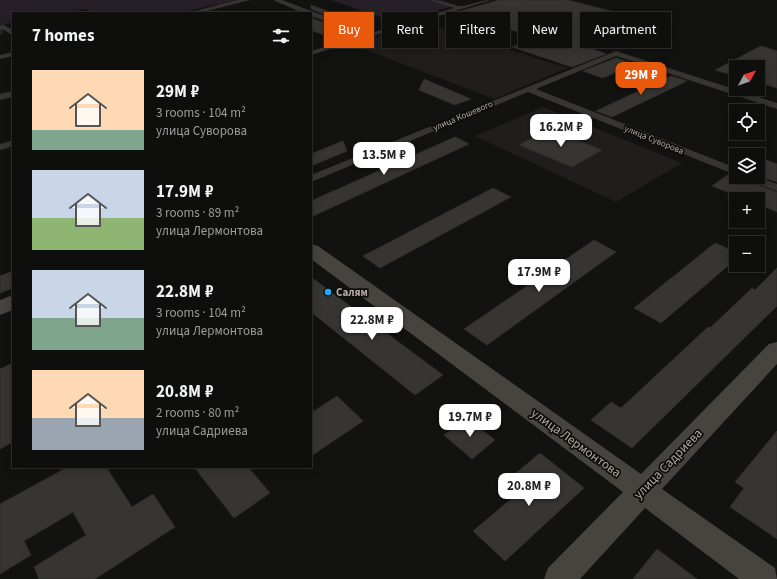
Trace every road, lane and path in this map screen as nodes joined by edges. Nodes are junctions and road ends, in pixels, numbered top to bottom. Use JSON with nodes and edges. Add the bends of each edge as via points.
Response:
{"nodes":[{"id":1,"x":247,"y":0,"type":"edge"},
{"id":2,"x":276,"y":0,"type":"edge"},
{"id":3,"x":433,"y":0,"type":"edge"},
{"id":4,"x":488,"y":0,"type":"edge"},
{"id":5,"x":460,"y":8,"type":"junction"},
{"id":6,"x":194,"y":12,"type":"edge"},
{"id":7,"x":307,"y":12,"type":"edge"},
{"id":8,"x":312,"y":14,"type":"edge"},
{"id":9,"x":324,"y":18,"type":"edge"},
{"id":10,"x":0,"y":28,"type":"edge"},
{"id":11,"x":12,"y":33,"type":"edge"},
{"id":12,"x":374,"y":34,"type":"edge"},
{"id":13,"x":328,"y":48,"type":"edge"},
{"id":14,"x":312,"y":53,"type":"edge"},
{"id":15,"x":12,"y":54,"type":"edge"},
{"id":16,"x":0,"y":57,"type":"edge"},
{"id":17,"x":528,"y":89,"type":"junction"},
{"id":18,"x":12,"y":94,"type":"edge"},
{"id":19,"x":0,"y":97,"type":"edge"},
{"id":20,"x":777,"y":106,"type":"edge"},
{"id":21,"x":12,"y":143,"type":"edge"},
{"id":22,"x":0,"y":147,"type":"edge"},
{"id":23,"x":729,"y":169,"type":"edge"},
{"id":24,"x":312,"y":179,"type":"edge"},
{"id":25,"x":765,"y":183,"type":"edge"},
{"id":26,"x":777,"y":188,"type":"edge"},
{"id":27,"x":312,"y":251,"type":"edge"},
{"id":28,"x":12,"y":302,"type":"edge"},
{"id":29,"x":0,"y":308,"type":"edge"},
{"id":30,"x":777,"y":350,"type":"edge"},
{"id":31,"x":643,"y":491,"type":"junction"},
{"id":32,"x":558,"y":579,"type":"edge"},
{"id":33,"x":764,"y":579,"type":"edge"}],
"edges":[{"from":1,"to":6,"type":"street"},
{"from":2,"to":7,"type":"street"},
{"from":3,"to":5,"type":"street"},
{"from":4,"to":5,"type":"street"},
{"from":5,"to":12,"type":"street"},
{"from":8,"to":9,"type":"street"},
{"from":10,"to":11,"type":"street"},
{"from":13,"to":14,"type":"street"},
{"from":15,"to":16,"type":"street"},
{"from":17,"to":20,"type":"street","name":"улица Кошевого","via":[[616,53]]},
{"from":17,"to":23,"type":"street","name":"улица Суворова"},
{"from":17,"to":24,"type":"street","name":"улица Кошевого"},
{"from":18,"to":19,"type":"street"},
{"from":21,"to":22,"type":"street"},
{"from":25,"to":26,"type":"street"},
{"from":27,"to":31,"type":"street","name":"улица Лермонтова"},
{"from":28,"to":29,"type":"street"},
{"from":30,"to":31,"type":"street","name":"улица Садриева"},
{"from":31,"to":32,"type":"street","name":"улица Садриева"},
{"from":31,"to":33,"type":"street","name":"улица Лермонтова"}]}
